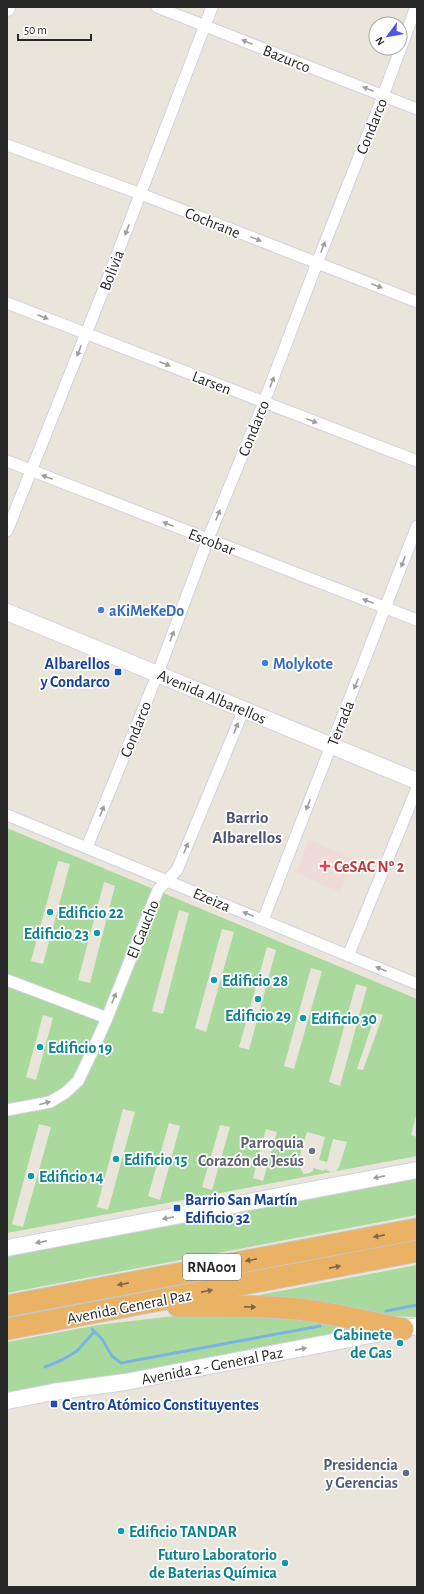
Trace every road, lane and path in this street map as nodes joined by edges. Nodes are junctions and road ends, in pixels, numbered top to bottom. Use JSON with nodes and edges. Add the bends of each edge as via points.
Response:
{"nodes":[{"id":1,"x":157,"y":7,"type":"edge"},
{"id":2,"x":212,"y":7,"type":"edge"},
{"id":3,"x":415,"y":14,"type":"edge"},
{"id":4,"x":205,"y":25,"type":"junction"},
{"id":5,"x":384,"y":96,"type":"junction"},
{"id":6,"x":417,"y":108,"type":"edge"},
{"id":7,"x":7,"y":145,"type":"edge"},
{"id":8,"x":141,"y":194,"type":"junction"},
{"id":9,"x":317,"y":263,"type":"junction"},
{"id":10,"x":417,"y":302,"type":"edge"},
{"id":11,"x":7,"y":303,"type":"edge"},
{"id":12,"x":86,"y":333,"type":"junction"},
{"id":13,"x":264,"y":402,"type":"junction"},
{"id":14,"x":7,"y":461,"type":"edge"},
{"id":15,"x":417,"y":461,"type":"edge"},
{"id":16,"x":32,"y":471,"type":"junction"},
{"id":17,"x":417,"y":526,"type":"edge"},
{"id":18,"x":7,"y":531,"type":"edge"},
{"id":19,"x":208,"y":539,"type":"junction"},
{"id":20,"x":386,"y":608,"type":"junction"},
{"id":21,"x":7,"y":612,"type":"edge"},
{"id":22,"x":417,"y":620,"type":"edge"},
{"id":23,"x":158,"y":673,"type":"junction"},
{"id":24,"x":244,"y":709,"type":"junction"},
{"id":25,"x":331,"y":745,"type":"junction"},
{"id":26,"x":417,"y":781,"type":"edge"},
{"id":27,"x":417,"y":788,"type":"edge"},
{"id":28,"x":7,"y":814,"type":"edge"},
{"id":29,"x":87,"y":847,"type":"junction"},
{"id":30,"x":166,"y":880,"type":"junction"},
{"id":31,"x":263,"y":920,"type":"junction"},
{"id":32,"x":348,"y":956,"type":"junction"},
{"id":33,"x":7,"y":980,"type":"edge"},
{"id":34,"x":417,"y":984,"type":"edge"},
{"id":35,"x":106,"y":1018,"type":"junction"},
{"id":36,"x":7,"y":1110,"type":"edge"},
{"id":37,"x":417,"y":1170,"type":"edge"},
{"id":38,"x":417,"y":1229,"type":"edge"},
{"id":39,"x":7,"y":1248,"type":"edge"},
{"id":40,"x":417,"y":1251,"type":"edge"},
{"id":41,"x":7,"y":1306,"type":"edge"},
{"id":42,"x":127,"y":1306,"type":"junction"},
{"id":43,"x":410,"y":1328,"type":"edge"},
{"id":44,"x":7,"y":1329,"type":"edge"},
{"id":45,"x":7,"y":1400,"type":"edge"}],
"edges":[{"from":1,"to":4,"type":"street","name":"Bazurco"},
{"from":2,"to":4,"type":"street","name":"Bolivia"},
{"from":3,"to":5,"type":"street","name":"Condarco"},
{"from":5,"to":4,"type":"street","name":"Bazurco","one_way":true},
{"from":4,"to":8,"type":"street","name":"Bolivia"},
{"from":5,"to":6,"type":"street","name":"Bazurco"},
{"from":9,"to":5,"type":"street","name":"Condarco","one_way":true},
{"from":7,"to":8,"type":"street","name":"Cochrane"},
{"from":8,"to":9,"type":"street","name":"Cochrane","one_way":true},
{"from":8,"to":12,"type":"street","name":"Bolivia","one_way":true},
{"from":9,"to":10,"type":"street","name":"Cochrane","one_way":true},
{"from":13,"to":9,"type":"street","name":"Condarco","one_way":true},
{"from":11,"to":12,"type":"street","name":"Larsen","one_way":true},
{"from":12,"to":13,"type":"street","name":"Larsen","one_way":true},
{"from":12,"to":16,"type":"street","name":"Bolivia","one_way":true},
{"from":13,"to":15,"type":"street","name":"Larsen","one_way":true},
{"from":19,"to":13,"type":"street","name":"Condarco","one_way":true},
{"from":14,"to":16,"type":"street","name":"Escobar"},
{"from":16,"to":18,"type":"street","name":"Bolivia"},
{"from":19,"to":16,"type":"street","name":"Escobar","one_way":true},
{"from":17,"to":20,"type":"street","name":"Terrada","one_way":true},
{"from":20,"to":19,"type":"street","name":"Escobar","one_way":true},
{"from":23,"to":19,"type":"street","name":"Condarco","one_way":true},
{"from":20,"to":22,"type":"street","name":"Escobar"},
{"from":20,"to":25,"type":"street","name":"Terrada","one_way":true},
{"from":21,"to":23,"type":"street","name":"Avenida Albarellos"},
{"from":23,"to":24,"type":"street","name":"Avenida Albarellos"},
{"from":29,"to":23,"type":"street","name":"Condarco","one_way":true},
{"from":24,"to":25,"type":"street","name":"Avenida Albarellos"},
{"from":30,"to":24,"type":"street","name":"El Gaucho","one_way":true,"via":[[177,870]]},
{"from":25,"to":26,"type":"street","name":"Avenida Albarellos"},
{"from":25,"to":31,"type":"street","name":"Terrada","one_way":true},
{"from":27,"to":32,"type":"street"},
{"from":28,"to":29,"type":"street","name":"Ezeiza"},
{"from":29,"to":30,"type":"street","name":"Ezeiza"},
{"from":31,"to":30,"type":"street","name":"Ezeiza","one_way":true},
{"from":35,"to":30,"type":"street","name":"El Gaucho","one_way":true,"via":[[158,890]]},
{"from":31,"to":32,"type":"street","name":"Ezeiza"},
{"from":34,"to":32,"type":"street","name":"Ezeiza","one_way":true},
{"from":33,"to":35,"type":"street"},
{"from":36,"to":35,"type":"street","name":"El Gaucho","one_way":true,"via":[[50,1102],[65,1094],[74,1085],[92,1052]]},
{"from":37,"to":39,"type":"street","one_way":true},
{"from":38,"to":41,"type":"highway","name":"Avenida General Paz","number":"RNA001","one_way":true},
{"from":42,"to":40,"type":"highway","name":"Avenida General Paz","number":"RNA001","one_way":true},
{"from":42,"to":43,"type":"highway","one_way":true,"via":[[298,1309]]},
{"from":42,"to":44,"type":"highway","name":"Avenida General Paz","number":"RNA001"},
{"from":45,"to":43,"type":"street","name":"Avenida 2 - General Paz","one_way":true,"via":[[125,1382]]}]}
